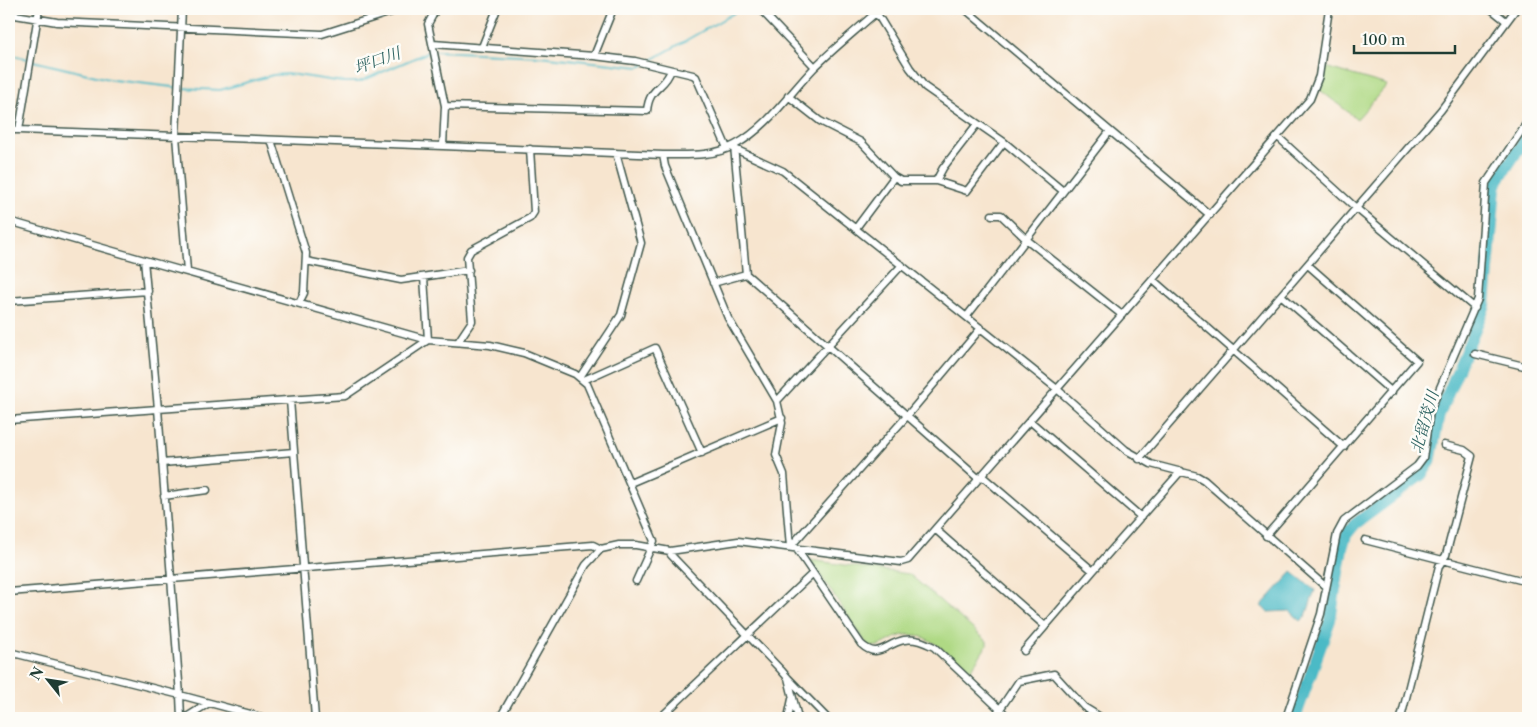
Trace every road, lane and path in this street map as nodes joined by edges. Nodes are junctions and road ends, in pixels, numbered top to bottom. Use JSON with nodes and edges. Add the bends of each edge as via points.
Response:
{"nodes":[{"id":1,"x":39,"y":9,"type":"edge"},
{"id":2,"x":182,"y":9,"type":"edge"},
{"id":3,"x":401,"y":9,"type":"edge"},
{"id":4,"x":436,"y":9,"type":"edge"},
{"id":5,"x":497,"y":9,"type":"edge"},
{"id":6,"x":613,"y":9,"type":"edge"},
{"id":7,"x":760,"y":9,"type":"edge"},
{"id":8,"x":965,"y":9,"type":"edge"},
{"id":9,"x":1330,"y":9,"type":"edge"},
{"id":10,"x":1491,"y":9,"type":"edge"},
{"id":11,"x":1516,"y":9,"type":"edge"},
{"id":12,"x":878,"y":10,"type":"edge"},
{"id":13,"x":9,"y":14,"type":"edge"},
{"id":14,"x":37,"y":19,"type":"junction"},
{"id":15,"x":1506,"y":21,"type":"junction"},
{"id":16,"x":181,"y":26,"type":"junction"},
{"id":17,"x":434,"y":45,"type":"junction"},
{"id":18,"x":482,"y":47,"type":"junction"},
{"id":19,"x":594,"y":56,"type":"junction"},
{"id":20,"x":815,"y":67,"type":"junction"},
{"id":21,"x":670,"y":70,"type":"junction"},
{"id":22,"x":788,"y":96,"type":"junction"},
{"id":23,"x":445,"y":106,"type":"junction"},
{"id":24,"x":1528,"y":121,"type":"edge"},
{"id":25,"x":977,"y":124,"type":"junction"},
{"id":26,"x":9,"y":130,"type":"edge"},
{"id":27,"x":19,"y":130,"type":"junction"},
{"id":28,"x":1110,"y":131,"type":"junction"},
{"id":29,"x":176,"y":136,"type":"junction"},
{"id":30,"x":1278,"y":137,"type":"junction"},
{"id":31,"x":270,"y":140,"type":"junction"},
{"id":32,"x":1004,"y":142,"type":"junction"},
{"id":33,"x":443,"y":146,"type":"junction"},
{"id":34,"x":732,"y":148,"type":"junction"},
{"id":35,"x":530,"y":150,"type":"junction"},
{"id":36,"x":616,"y":153,"type":"junction"},
{"id":37,"x":664,"y":155,"type":"junction"},
{"id":38,"x":894,"y":176,"type":"junction"},
{"id":39,"x":936,"y":182,"type":"junction"},
{"id":40,"x":1064,"y":191,"type":"junction"},
{"id":41,"x":1356,"y":208,"type":"junction"},
{"id":42,"x":992,"y":215,"type":"dead end"},
{"id":43,"x":1210,"y":215,"type":"junction"},
{"id":44,"x":9,"y":221,"type":"edge"},
{"id":45,"x":856,"y":228,"type":"junction"},
{"id":46,"x":1026,"y":239,"type":"junction"},
{"id":47,"x":144,"y":260,"type":"junction"},
{"id":48,"x":306,"y":261,"type":"junction"},
{"id":49,"x":902,"y":265,"type":"junction"},
{"id":50,"x":1308,"y":265,"type":"junction"},
{"id":51,"x":468,"y":270,"type":"junction"},
{"id":52,"x":187,"y":271,"type":"junction"},
{"id":53,"x":746,"y":274,"type":"junction"},
{"id":54,"x":424,"y":278,"type":"junction"},
{"id":55,"x":1153,"y":280,"type":"junction"},
{"id":56,"x":713,"y":283,"type":"junction"},
{"id":57,"x":148,"y":291,"type":"junction"},
{"id":58,"x":1282,"y":296,"type":"junction"},
{"id":59,"x":9,"y":301,"type":"edge"},
{"id":60,"x":299,"y":303,"type":"junction"},
{"id":61,"x":1475,"y":308,"type":"junction"},
{"id":62,"x":1122,"y":315,"type":"junction"},
{"id":63,"x":967,"y":316,"type":"junction"},
{"id":64,"x":980,"y":328,"type":"junction"},
{"id":65,"x":428,"y":340,"type":"junction"},
{"id":66,"x":458,"y":342,"type":"junction"},
{"id":67,"x":828,"y":346,"type":"junction"},
{"id":68,"x":1234,"y":350,"type":"junction"},
{"id":69,"x":1475,"y":354,"type":"dead end"},
{"id":70,"x":1528,"y":367,"type":"edge"},
{"id":71,"x":582,"y":379,"type":"junction"},
{"id":72,"x":1058,"y":389,"type":"junction"},
{"id":73,"x":1392,"y":392,"type":"junction"},
{"id":74,"x":290,"y":400,"type":"junction"},
{"id":75,"x":777,"y":401,"type":"junction"},
{"id":76,"x":158,"y":409,"type":"junction"},
{"id":77,"x":907,"y":416,"type":"junction"},
{"id":78,"x":782,"y":418,"type":"junction"},
{"id":79,"x":9,"y":420,"type":"edge"},
{"id":80,"x":1030,"y":420,"type":"junction"},
{"id":81,"x":1444,"y":445,"type":"dead end"},
{"id":82,"x":1344,"y":447,"type":"junction"},
{"id":83,"x":294,"y":452,"type":"junction"},
{"id":84,"x":702,"y":453,"type":"junction"},
{"id":85,"x":1139,"y":459,"type":"junction"},
{"id":86,"x":162,"y":463,"type":"junction"},
{"id":87,"x":1181,"y":471,"type":"junction"},
{"id":88,"x":980,"y":478,"type":"junction"},
{"id":89,"x":630,"y":483,"type":"junction"},
{"id":90,"x":207,"y":490,"type":"dead end"},
{"id":91,"x":164,"y":496,"type":"junction"},
{"id":92,"x":1141,"y":517,"type":"junction"},
{"id":93,"x":935,"y":529,"type":"junction"},
{"id":94,"x":1266,"y":536,"type":"junction"},
{"id":95,"x":1365,"y":540,"type":"dead end"},
{"id":96,"x":653,"y":548,"type":"junction"},
{"id":97,"x":793,"y":548,"type":"junction"},
{"id":98,"x":601,"y":549,"type":"junction"},
{"id":99,"x":670,"y":551,"type":"junction"},
{"id":100,"x":1442,"y":560,"type":"junction"},
{"id":101,"x":304,"y":567,"type":"junction"},
{"id":102,"x":1093,"y":571,"type":"junction"},
{"id":103,"x":812,"y":574,"type":"junction"},
{"id":104,"x":171,"y":578,"type":"junction"},
{"id":105,"x":636,"y":581,"type":"dead end"},
{"id":106,"x":1528,"y":582,"type":"edge"},
{"id":107,"x":1326,"y":587,"type":"junction"},
{"id":108,"x":9,"y":592,"type":"edge"},
{"id":109,"x":1045,"y":626,"type":"junction"},
{"id":110,"x":748,"y":635,"type":"junction"},
{"id":111,"x":1024,"y":651,"type":"dead end"},
{"id":112,"x":9,"y":652,"type":"edge"},
{"id":113,"x":788,"y":678,"type":"junction"},
{"id":114,"x":180,"y":695,"type":"junction"},
{"id":115,"x":792,"y":699,"type":"junction"},
{"id":116,"x":209,"y":703,"type":"junction"},
{"id":117,"x":999,"y":708,"type":"junction"},
{"id":118,"x":181,"y":718,"type":"edge"},
{"id":119,"x":185,"y":718,"type":"edge"},
{"id":120,"x":265,"y":718,"type":"edge"},
{"id":121,"x":315,"y":718,"type":"edge"},
{"id":122,"x":500,"y":718,"type":"edge"},
{"id":123,"x":660,"y":718,"type":"edge"},
{"id":124,"x":788,"y":718,"type":"edge"},
{"id":125,"x":798,"y":718,"type":"edge"},
{"id":126,"x":827,"y":718,"type":"edge"},
{"id":127,"x":994,"y":718,"type":"edge"},
{"id":128,"x":1009,"y":718,"type":"edge"},
{"id":129,"x":1102,"y":718,"type":"edge"},
{"id":130,"x":1286,"y":718,"type":"edge"},
{"id":131,"x":1401,"y":718,"type":"edge"}],
"edges":[{"from":1,"to":14,"type":"street"},
{"from":2,"to":16,"type":"street"},
{"from":3,"to":16,"type":"street","via":[[322,34]]},
{"from":4,"to":17,"type":"street","via":[[428,24]]},
{"from":5,"to":18,"type":"street"},
{"from":6,"to":19,"type":"street"},
{"from":7,"to":20,"type":"street"},
{"from":8,"to":28,"type":"street"},
{"from":9,"to":30,"type":"street","via":[[1315,88],[1310,99]]},
{"from":10,"to":15,"type":"street"},
{"from":11,"to":15,"type":"street"},
{"from":12,"to":20,"type":"street"},
{"from":12,"to":25,"type":"street","via":[[919,82]]},
{"from":13,"to":14,"type":"street"},
{"from":14,"to":16,"type":"street"},
{"from":14,"to":27,"type":"street"},
{"from":15,"to":41,"type":"street","via":[[1441,110]]},
{"from":16,"to":29,"type":"street"},
{"from":17,"to":18,"type":"street"},
{"from":17,"to":23,"type":"street"},
{"from":18,"to":19,"type":"street"},
{"from":19,"to":21,"type":"street"},
{"from":20,"to":22,"type":"street"},
{"from":21,"to":23,"type":"street","via":[[648,97],[647,111]]},
{"from":21,"to":34,"type":"street","via":[[696,77]]},
{"from":22,"to":34,"type":"street","via":[[756,130]]},
{"from":22,"to":38,"type":"street","via":[[820,121],[861,142]]},
{"from":23,"to":33,"type":"street"},
{"from":24,"to":61,"type":"street","via":[[1486,183]]},
{"from":25,"to":32,"type":"street"},
{"from":25,"to":39,"type":"street"},
{"from":26,"to":27,"type":"street"},
{"from":27,"to":29,"type":"street"},
{"from":28,"to":40,"type":"street"},
{"from":28,"to":43,"type":"street"},
{"from":29,"to":31,"type":"street"},
{"from":29,"to":52,"type":"street"},
{"from":30,"to":41,"type":"street"},
{"from":30,"to":43,"type":"street"},
{"from":31,"to":33,"type":"street"},
{"from":31,"to":48,"type":"street"},
{"from":32,"to":39,"type":"street","via":[[966,191]]},
{"from":32,"to":40,"type":"street"},
{"from":33,"to":35,"type":"street"},
{"from":34,"to":37,"type":"street","via":[[699,155]]},
{"from":34,"to":45,"type":"street","via":[[783,171]]},
{"from":34,"to":53,"type":"street"},
{"from":35,"to":36,"type":"street"},
{"from":35,"to":51,"type":"street","via":[[534,212],[530,218],[471,250],[467,257]]},
{"from":36,"to":37,"type":"street"},
{"from":36,"to":71,"type":"street","via":[[641,243],[621,315]]},
{"from":37,"to":56,"type":"street","via":[[665,166]]},
{"from":38,"to":39,"type":"street","via":[[901,181]]},
{"from":38,"to":45,"type":"street"},
{"from":40,"to":46,"type":"street"},
{"from":41,"to":50,"type":"street"},
{"from":41,"to":61,"type":"street"},
{"from":42,"to":46,"type":"street","via":[[1001,215]]},
{"from":43,"to":55,"type":"street"},
{"from":44,"to":47,"type":"street"},
{"from":45,"to":49,"type":"street"},
{"from":46,"to":62,"type":"street"},
{"from":46,"to":63,"type":"street"},
{"from":47,"to":52,"type":"street"},
{"from":47,"to":57,"type":"street"},
{"from":48,"to":54,"type":"street","via":[[401,280]]},
{"from":48,"to":60,"type":"street","via":[[304,293]]},
{"from":49,"to":63,"type":"street"},
{"from":49,"to":67,"type":"street"},
{"from":50,"to":58,"type":"street"},
{"from":50,"to":73,"type":"street","via":[[1417,361]]},
{"from":51,"to":54,"type":"street"},
{"from":51,"to":66,"type":"street","via":[[472,322]]},
{"from":52,"to":60,"type":"street"},
{"from":53,"to":56,"type":"street"},
{"from":53,"to":67,"type":"street"},
{"from":54,"to":65,"type":"street"},
{"from":55,"to":62,"type":"street"},
{"from":55,"to":68,"type":"street"},
{"from":56,"to":75,"type":"street","via":[[728,318]]},
{"from":57,"to":59,"type":"street"},
{"from":57,"to":76,"type":"street"},
{"from":58,"to":68,"type":"street"},
{"from":58,"to":73,"type":"street"},
{"from":60,"to":65,"type":"street"},
{"from":61,"to":107,"type":"street","via":[[1430,411],[1423,458],[1418,466],[1344,522],[1337,534]]},
{"from":62,"to":72,"type":"street"},
{"from":63,"to":64,"type":"street"},
{"from":64,"to":72,"type":"street"},
{"from":64,"to":77,"type":"street"},
{"from":65,"to":66,"type":"street"},
{"from":65,"to":74,"type":"street","via":[[345,396]]},
{"from":66,"to":71,"type":"street","via":[[524,353]]},
{"from":67,"to":75,"type":"street"},
{"from":67,"to":77,"type":"street"},
{"from":68,"to":82,"type":"street"},
{"from":68,"to":85,"type":"street"},
{"from":69,"to":70,"type":"street"},
{"from":71,"to":84,"type":"street","via":[[655,348]]},
{"from":71,"to":89,"type":"street"},
{"from":72,"to":80,"type":"street"},
{"from":72,"to":85,"type":"street"},
{"from":73,"to":82,"type":"street"},
{"from":74,"to":76,"type":"street"},
{"from":74,"to":83,"type":"street"},
{"from":75,"to":78,"type":"street"},
{"from":76,"to":79,"type":"street"},
{"from":76,"to":86,"type":"street"},
{"from":77,"to":88,"type":"street"},
{"from":77,"to":97,"type":"street"},
{"from":78,"to":84,"type":"street"},
{"from":78,"to":97,"type":"street","via":[[776,455],[784,474]]},
{"from":80,"to":88,"type":"street"},
{"from":80,"to":92,"type":"street"},
{"from":81,"to":100,"type":"street","via":[[1464,450],[1472,456]]},
{"from":82,"to":94,"type":"street"},
{"from":83,"to":86,"type":"street"},
{"from":83,"to":101,"type":"street"},
{"from":84,"to":89,"type":"street"},
{"from":85,"to":87,"type":"street"},
{"from":86,"to":91,"type":"street"},
{"from":87,"to":92,"type":"street"},
{"from":87,"to":94,"type":"street","via":[[1204,480]]},
{"from":88,"to":93,"type":"street"},
{"from":88,"to":102,"type":"street"},
{"from":89,"to":96,"type":"street","via":[[654,541]]},
{"from":90,"to":91,"type":"street"},
{"from":91,"to":104,"type":"street"},
{"from":92,"to":102,"type":"street"},
{"from":93,"to":97,"type":"street","via":[[908,560],[900,562]]},
{"from":93,"to":109,"type":"street"},
{"from":94,"to":107,"type":"street"},
{"from":95,"to":100,"type":"street"},
{"from":96,"to":98,"type":"street","via":[[619,545]]},
{"from":96,"to":99,"type":"street"},
{"from":96,"to":105,"type":"street"},
{"from":97,"to":99,"type":"street","via":[[738,541]]},
{"from":97,"to":103,"type":"street"},
{"from":98,"to":101,"type":"street","via":[[593,545]]},
{"from":98,"to":122,"type":"street","via":[[586,565]]},
{"from":99,"to":110,"type":"street"},
{"from":100,"to":106,"type":"street"},
{"from":100,"to":131,"type":"street"},
{"from":101,"to":104,"type":"street"},
{"from":101,"to":121,"type":"street"},
{"from":102,"to":109,"type":"street"},
{"from":103,"to":110,"type":"street"},
{"from":103,"to":117,"type":"street","via":[[868,650],[875,652],[904,640],[920,640],[934,647]]},
{"from":104,"to":108,"type":"street"},
{"from":104,"to":114,"type":"street"},
{"from":107,"to":130,"type":"street","via":[[1321,614]]},
{"from":109,"to":111,"type":"street"},
{"from":110,"to":113,"type":"street"},
{"from":110,"to":123,"type":"street"},
{"from":112,"to":114,"type":"street"},
{"from":113,"to":115,"type":"street"},
{"from":113,"to":126,"type":"street"},
{"from":114,"to":116,"type":"street"},
{"from":114,"to":118,"type":"street"},
{"from":115,"to":124,"type":"street"},
{"from":115,"to":125,"type":"street"},
{"from":116,"to":119,"type":"street"},
{"from":116,"to":120,"type":"street"},
{"from":117,"to":127,"type":"street","via":[[999,714]]},
{"from":117,"to":128,"type":"street"},
{"from":117,"to":129,"type":"street","via":[[1019,681],[1054,674],[1084,707]]}]}
